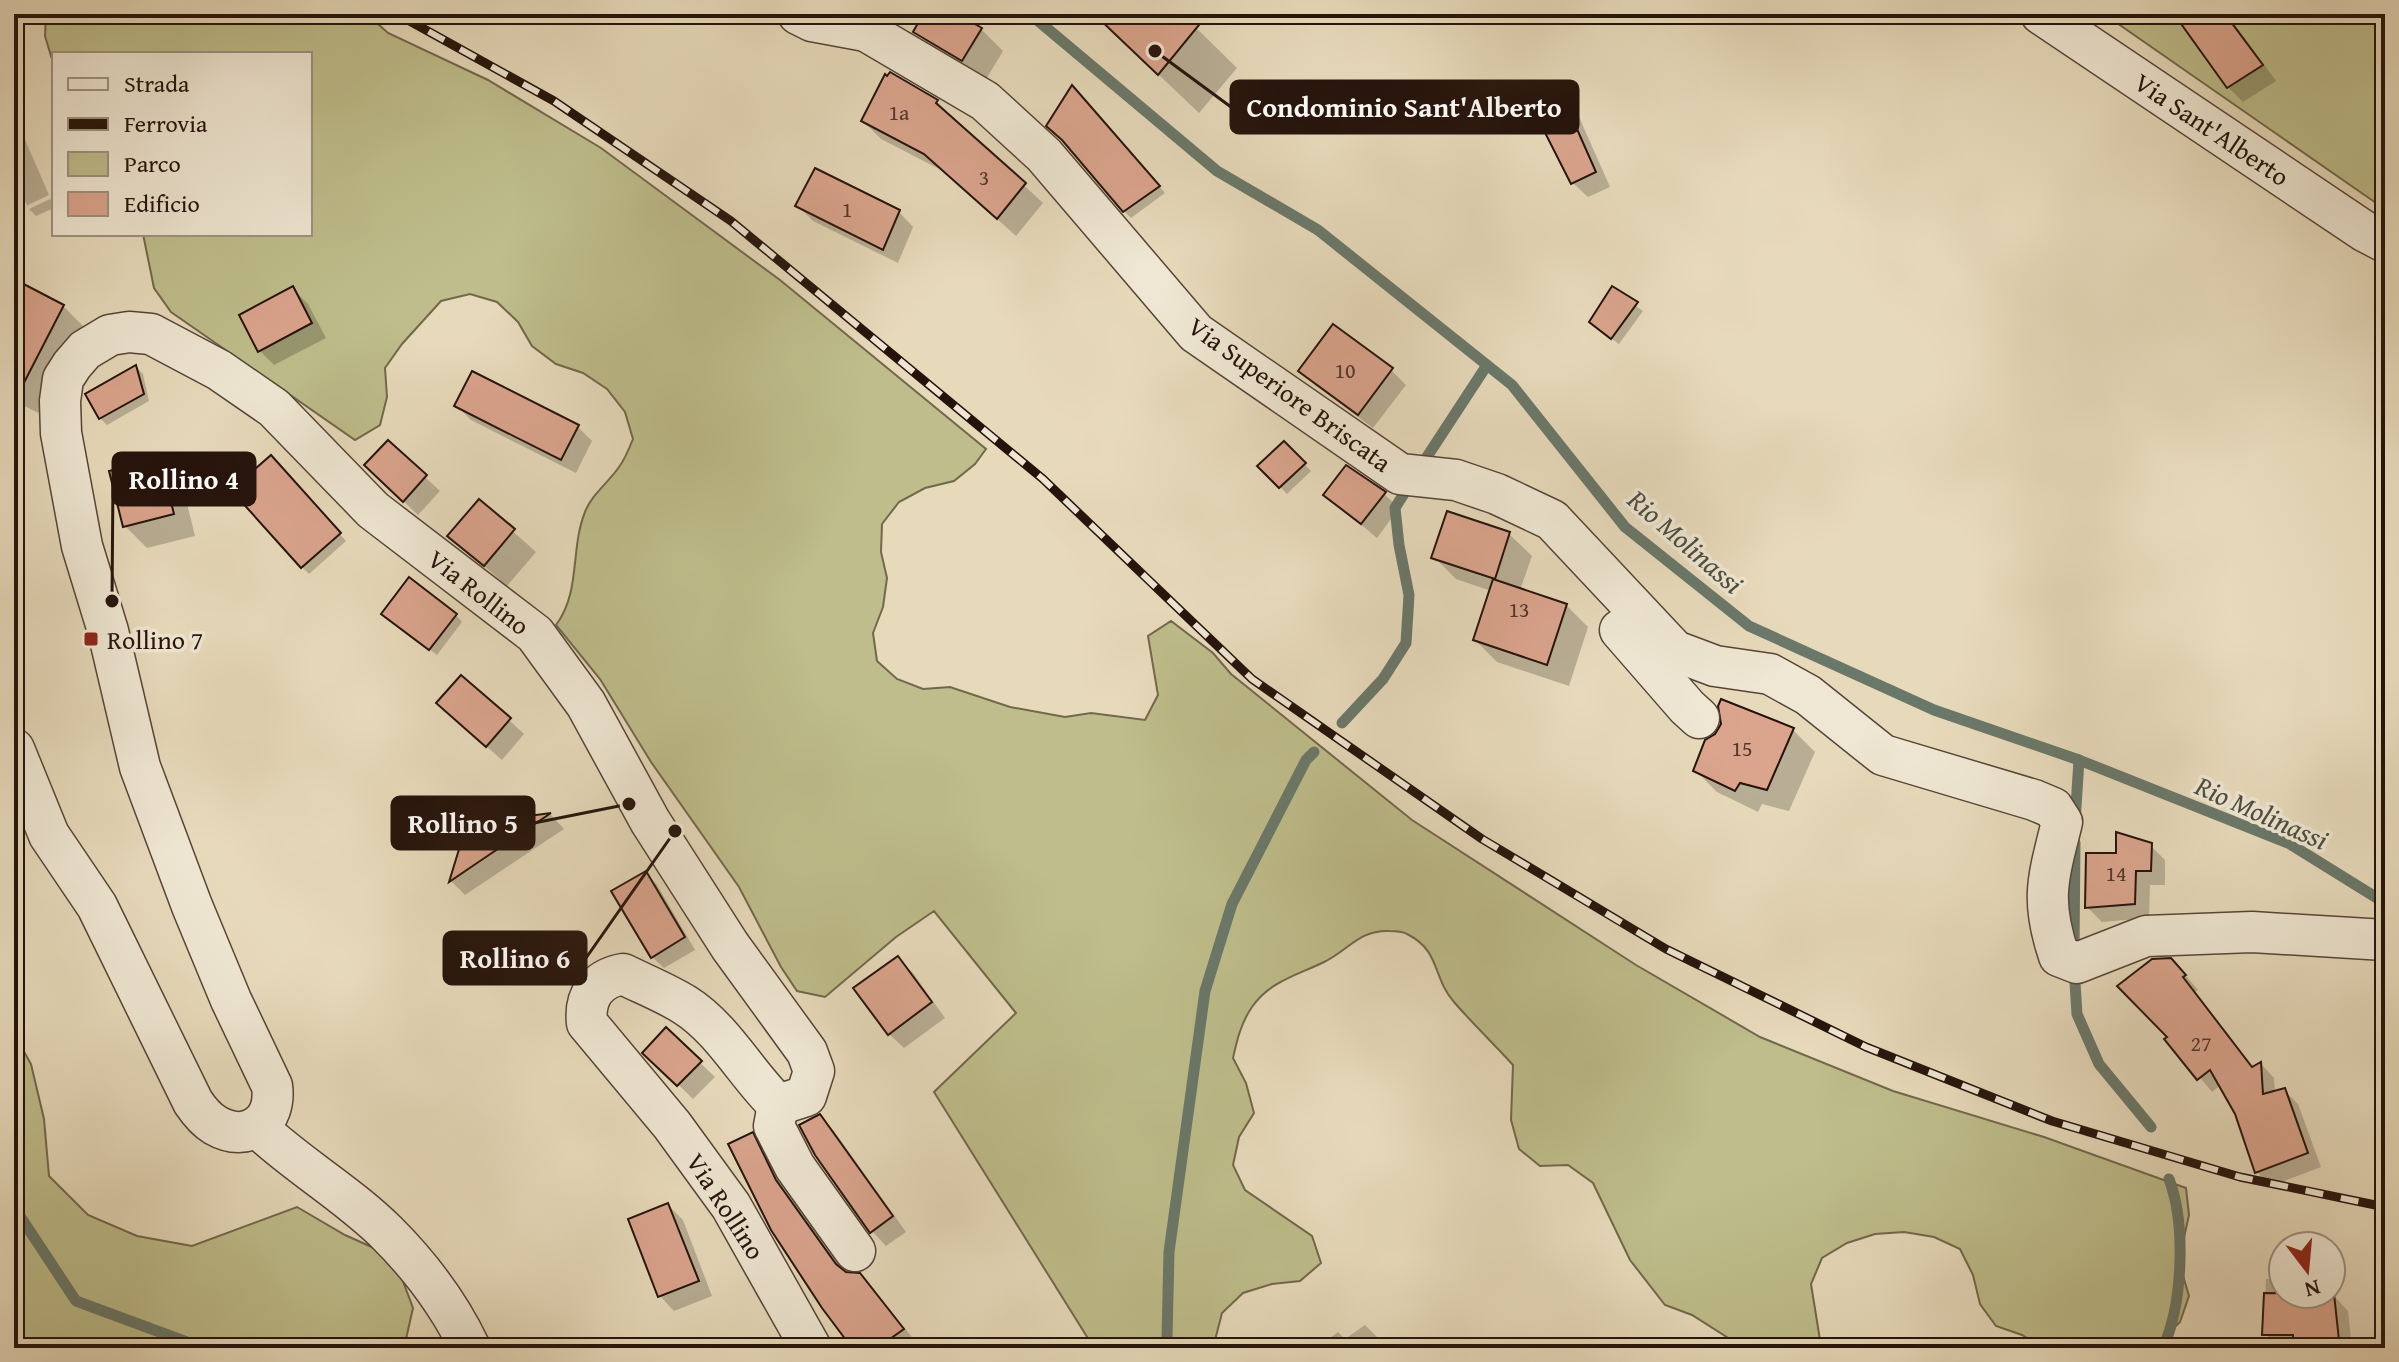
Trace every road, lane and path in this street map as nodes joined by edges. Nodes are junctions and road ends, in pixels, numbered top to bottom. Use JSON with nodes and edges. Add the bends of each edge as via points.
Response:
{"nodes":[{"id":1,"x":798,"y":14,"type":"edge"},
{"id":2,"x":2041,"y":14,"type":"edge"},
{"id":3,"x":868,"y":23,"type":"edge"},
{"id":4,"x":2385,"y":242,"type":"edge"},
{"id":5,"x":1400,"y":474,"type":"junction"},
{"id":6,"x":1699,"y":718,"type":"dead end"},
{"id":7,"x":14,"y":749,"type":"edge"},
{"id":8,"x":2385,"y":940,"type":"edge"},
{"id":9,"x":778,"y":1105,"type":"junction"},
{"id":10,"x":257,"y":1127,"type":"junction"},
{"id":11,"x":855,"y":1251,"type":"dead end"},
{"id":12,"x":470,"y":1348,"type":"edge"},
{"id":13,"x":811,"y":1348,"type":"edge"}],
"edges":[{"from":1,"to":3,"type":"street","via":[[812,21]]},
{"from":2,"to":4,"type":"street","name":"Via Sant'Alberto"},
{"from":3,"to":5,"type":"street","name":"Via Superiore Briscata","via":[[985,101],[1044,155],[1196,333]]},
{"from":5,"to":6,"type":"street","via":[[1421,497],[1536,533]]},
{"from":5,"to":8,"type":"street","name":"Via Superiore Briscata","via":[[1456,480],[1552,520],[1675,651],[1715,666],[1770,674],[1808,695],[1883,755],[2053,808],[2062,822],[2047,884],[2048,923],[2059,956],[2077,963],[2146,936],[2252,932]]},
{"from":7,"to":10,"type":"street","via":[[49,835],[97,906],[193,1102],[203,1116],[228,1130]]},
{"from":9,"to":10,"type":"street","name":"Via Rollino","via":[[806,1096],[814,1071],[807,1052],[730,946],[650,821],[586,704],[535,634],[373,510],[274,408],[219,370],[151,334],[110,335],[85,350],[63,379],[61,433],[82,546],[140,767],[192,906],[272,1086],[270,1116]]},
{"from":9,"to":11,"type":"street","via":[[774,1126],[795,1167]]},
{"from":9,"to":13,"type":"street","name":"Via Rollino","via":[[686,1005],[623,974],[593,989],[587,1023],[731,1206]]},
{"from":10,"to":12,"type":"street","via":[[386,1232],[440,1293]]}]}
